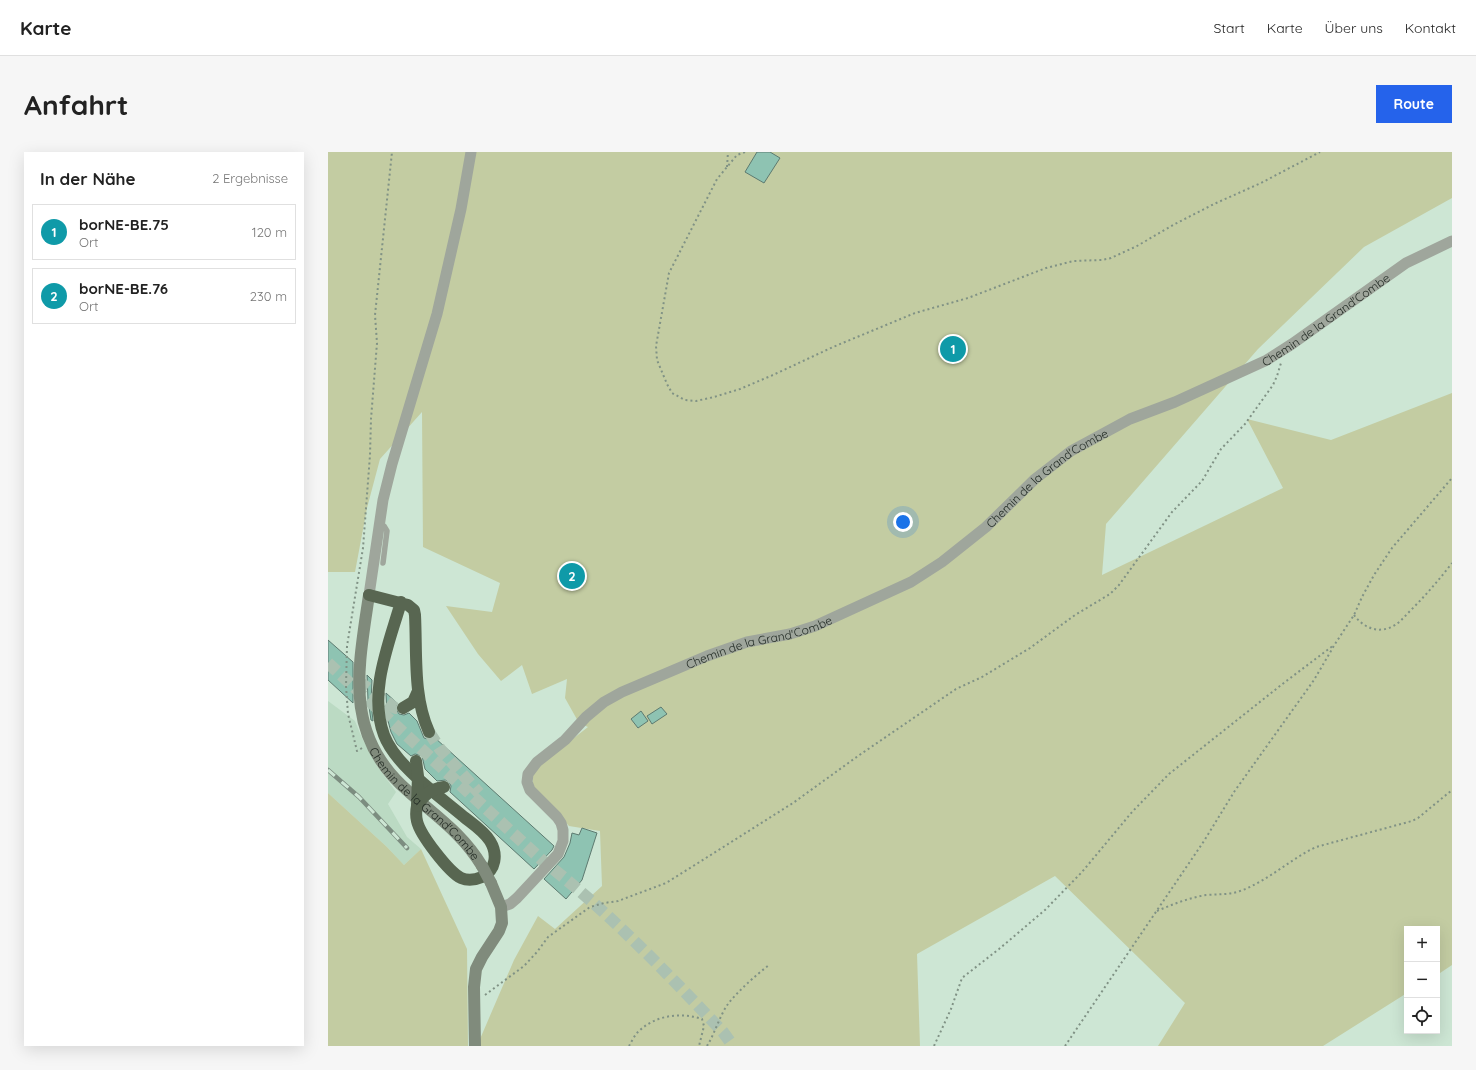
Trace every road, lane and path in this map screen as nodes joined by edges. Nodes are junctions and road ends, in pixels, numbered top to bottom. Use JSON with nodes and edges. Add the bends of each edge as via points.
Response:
{"nodes":[{"id":1,"x":392,"y":152,"type":"edge"},
{"id":2,"x":471,"y":152,"type":"edge"},
{"id":3,"x":728,"y":152,"type":"edge"},
{"id":4,"x":745,"y":152,"type":"edge"},
{"id":5,"x":1320,"y":152,"type":"edge"},
{"id":6,"x":726,"y":168,"type":"junction"},
{"id":7,"x":1452,"y":241,"type":"edge"},
{"id":8,"x":1283,"y":350,"type":"junction"},
{"id":9,"x":1452,"y":478,"type":"edge"},
{"id":10,"x":379,"y":524,"type":"junction"},
{"id":11,"x":383,"y":563,"type":"dead end"},
{"id":12,"x":1452,"y":563,"type":"edge"},
{"id":13,"x":369,"y":595,"type":"junction"},
{"id":14,"x":401,"y":602,"type":"junction"},
{"id":15,"x":1354,"y":615,"type":"junction"},
{"id":16,"x":1335,"y":644,"type":"junction"},
{"id":17,"x":418,"y":691,"type":"junction"},
{"id":18,"x":403,"y":708,"type":"dead end"},
{"id":19,"x":429,"y":732,"type":"tunnel mouth"},
{"id":20,"x":360,"y":750,"type":"dead end"},
{"id":21,"x":416,"y":761,"type":"dead end"},
{"id":22,"x":444,"y":787,"type":"dead end"},
{"id":23,"x":1452,"y":790,"type":"edge"},
{"id":24,"x":417,"y":806,"type":"junction"},
{"id":25,"x":500,"y":907,"type":"junction"},
{"id":26,"x":1156,"y":912,"type":"junction"},
{"id":27,"x":769,"y":966,"type":"dead end"},
{"id":28,"x":474,"y":998,"type":"junction"},
{"id":29,"x":475,"y":1046,"type":"edge"},
{"id":30,"x":629,"y":1046,"type":"edge"},
{"id":31,"x":699,"y":1046,"type":"edge"},
{"id":32,"x":707,"y":1046,"type":"edge"},
{"id":33,"x":934,"y":1046,"type":"edge"},
{"id":34,"x":1065,"y":1046,"type":"edge"}],
"edges":[{"from":1,"to":20,"type":"path","via":[[376,315],[377,343],[363,548],[347,646],[348,714],[357,751]]},
{"from":2,"to":10,"type":"street","via":[[437,314],[392,464]]},
{"from":3,"to":6,"type":"path"},
{"from":4,"to":6,"type":"path","via":[[737,155]]},
{"from":5,"to":6,"type":"path","via":[[1111,258],[1073,261],[1046,268],[968,298],[915,313],[740,389],[696,401],[686,400],[672,393],[657,360],[656,346],[669,272],[717,179]]},
{"from":7,"to":8,"type":"street","name":"Chemin de la Grand'Combe","via":[[1400,267]]},
{"from":8,"to":25,"type":"street","name":"Chemin de la Grand'Combe","via":[[1254,367],[1130,419],[1071,451],[1035,479],[980,531],[942,562],[911,582],[815,626],[790,634],[747,642],[707,656],[604,702],[586,716],[565,740],[529,772],[529,788],[559,820],[563,830],[563,841],[557,855],[517,898],[510,904]]},
{"from":8,"to":28,"type":"path","via":[[1277,376],[1246,424],[1221,449],[1202,481],[1172,512],[1110,594],[1030,648],[982,677],[956,689],[793,803],[666,883],[618,901],[590,907],[548,937],[524,966],[487,994]]},
{"from":9,"to":15,"type":"path","via":[[1392,548],[1365,591]]},
{"from":10,"to":11,"type":"lane","via":[[387,531]]},
{"from":10,"to":13,"type":"street"},
{"from":12,"to":15,"type":"path","via":[[1431,590],[1393,626],[1382,630],[1374,629],[1363,625]]},
{"from":13,"to":14,"type":"highway"},
{"from":13,"to":25,"type":"street","name":"Chemin de la Grand'Combe","bridge":true,"via":[[358,684],[362,716],[368,737],[393,777],[444,820],[474,854],[491,883]]},
{"from":14,"to":17,"type":"highway","via":[[411,606],[415,615]]},
{"from":14,"to":24,"type":"highway","via":[[380,681],[379,702],[384,733],[389,745],[408,768],[490,841],[495,857],[489,872],[473,880],[453,872],[422,833],[416,819]]},
{"from":15,"to":16,"type":"path"},
{"from":16,"to":26,"type":"path","via":[[1314,680],[1234,792]]},
{"from":16,"to":33,"type":"path","via":[[1169,774],[1045,910],[962,978]]},
{"from":17,"to":18,"type":"highway","via":[[413,702]]},
{"from":17,"to":19,"type":"highway"},
{"from":21,"to":24,"type":"highway","bridge":true},
{"from":22,"to":24,"type":"highway","bridge":true,"via":[[427,793]]},
{"from":23,"to":26,"type":"path","via":[[1412,821],[1316,847],[1251,887],[1238,892],[1180,901]]},
{"from":25,"to":28,"type":"street","via":[[503,919],[501,928],[478,962],[474,977]]},
{"from":26,"to":34,"type":"path"},
{"from":27,"to":32,"type":"path","via":[[750,980],[728,1005]]},
{"from":28,"to":29,"type":"street"},
{"from":30,"to":31,"type":"path","via":[[639,1031],[657,1019],[669,1016],[695,1016],[702,1019],[704,1026]]}]}
